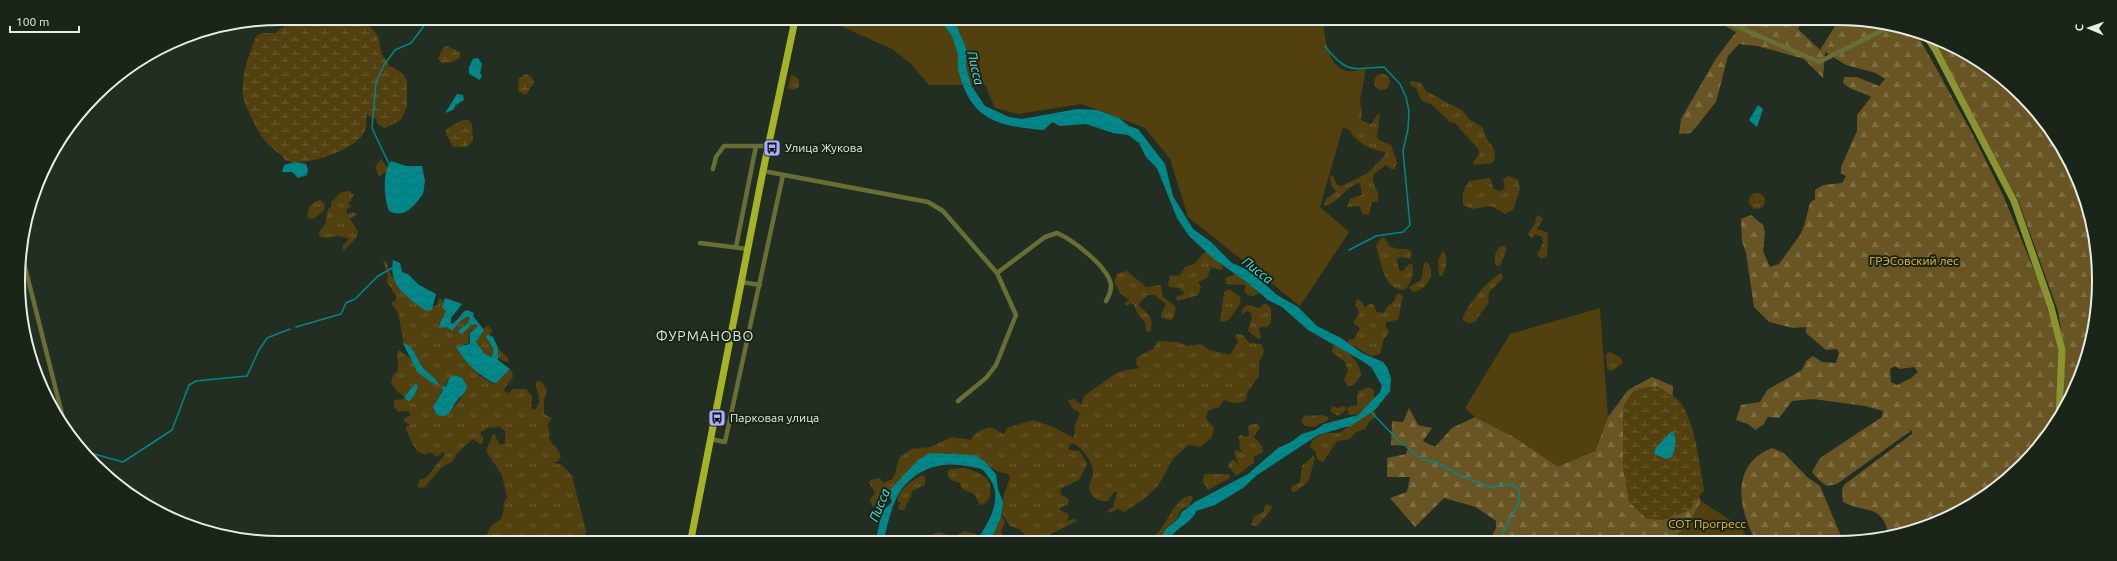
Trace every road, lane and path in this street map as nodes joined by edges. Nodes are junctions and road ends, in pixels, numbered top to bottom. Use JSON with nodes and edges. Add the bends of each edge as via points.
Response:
{"nodes":[{"id":1,"x":794,"y":25,"type":"edge"},
{"id":2,"x":1736,"y":25,"type":"edge"},
{"id":3,"x":1884,"y":30,"type":"edge"},
{"id":4,"x":1931,"y":43,"type":"edge"},
{"id":5,"x":756,"y":146,"type":"junction"},
{"id":6,"x":768,"y":146,"type":"junction"},
{"id":7,"x":713,"y":169,"type":"dead end"},
{"id":8,"x":763,"y":171,"type":"junction"},
{"id":9,"x":783,"y":175,"type":"junction"},
{"id":10,"x":700,"y":243,"type":"dead end"},
{"id":11,"x":736,"y":247,"type":"junction"},
{"id":12,"x":748,"y":249,"type":"junction"},
{"id":13,"x":26,"y":270,"type":"edge"},
{"id":14,"x":997,"y":273,"type":"junction"},
{"id":15,"x":741,"y":282,"type":"junction"},
{"id":16,"x":760,"y":285,"type":"junction"},
{"id":17,"x":1106,"y":301,"type":"dead end"},
{"id":18,"x":958,"y":401,"type":"dead end"},
{"id":19,"x":2060,"y":405,"type":"edge"},
{"id":20,"x":61,"y":412,"type":"edge"},
{"id":21,"x":710,"y":439,"type":"junction"},
{"id":22,"x":692,"y":536,"type":"edge"}],
"edges":[{"from":1,"to":6,"type":"main road"},
{"from":2,"to":3,"type":"street","via":[[1819,62]]},
{"from":4,"to":19,"type":"main road","via":[[2017,208],[2051,307],[2062,350]]},
{"from":5,"to":6,"type":"street"},
{"from":5,"to":7,"type":"street","via":[[724,146],[716,157]]},
{"from":5,"to":11,"type":"street"},
{"from":6,"to":8,"type":"main road"},
{"from":8,"to":9,"type":"street"},
{"from":8,"to":12,"type":"main road"},
{"from":9,"to":14,"type":"street","via":[[928,202],[943,211]]},
{"from":9,"to":16,"type":"street"},
{"from":10,"to":11,"type":"street"},
{"from":11,"to":12,"type":"street"},
{"from":12,"to":15,"type":"main road"},
{"from":13,"to":20,"type":"street"},
{"from":14,"to":17,"type":"street","via":[[1045,237],[1057,233],[1071,239],[1107,275],[1111,292]]},
{"from":14,"to":18,"type":"street","via":[[1016,315],[996,365],[986,378]]},
{"from":15,"to":16,"type":"street"},
{"from":15,"to":21,"type":"main road"},
{"from":16,"to":21,"type":"street","via":[[725,442]]},
{"from":21,"to":22,"type":"main road"}]}
